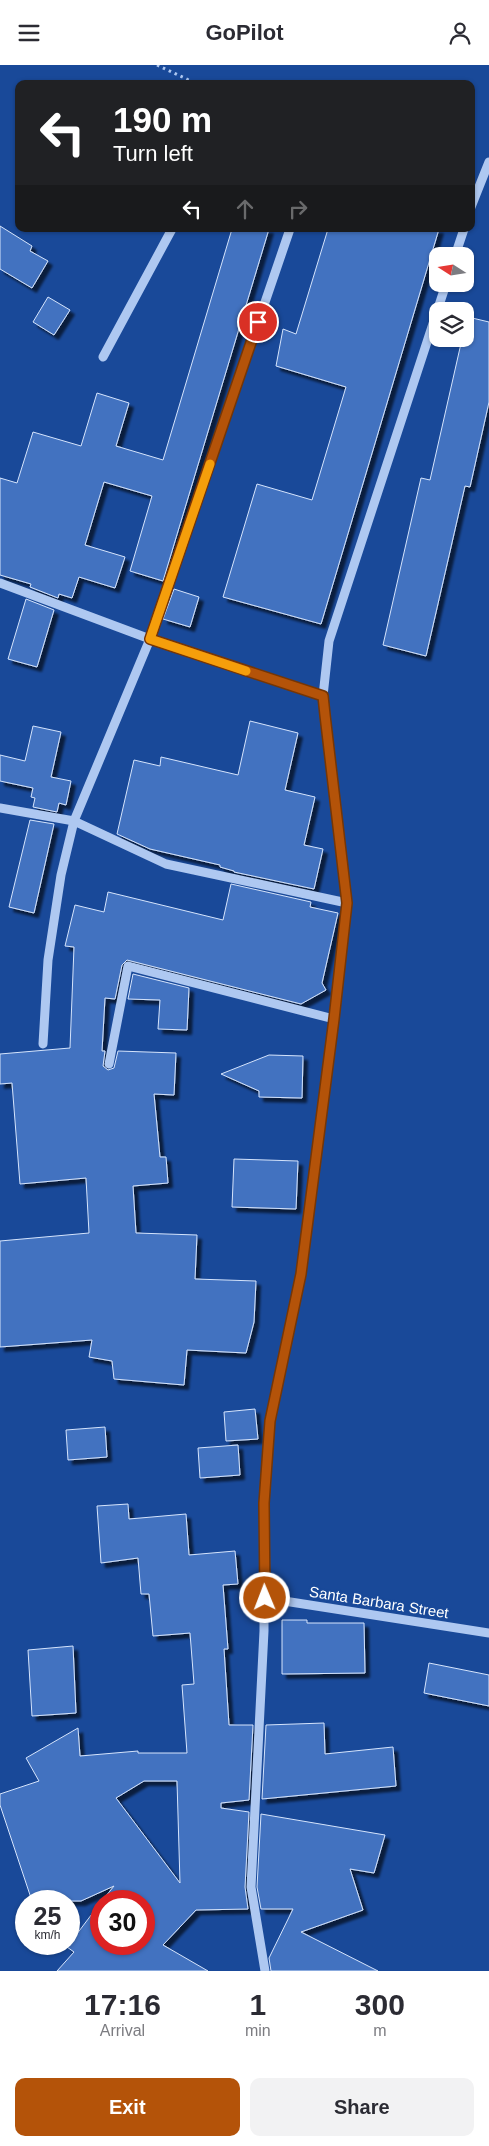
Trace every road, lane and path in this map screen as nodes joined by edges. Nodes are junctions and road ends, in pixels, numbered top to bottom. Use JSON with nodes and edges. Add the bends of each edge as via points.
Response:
{"nodes":[{"id":1,"x":158,"y":65,"type":"edge"},
{"id":2,"x":189,"y":80,"type":"edge"},
{"id":3,"x":489,"y":162,"type":"edge"},
{"id":4,"x":475,"y":186,"type":"edge"},
{"id":5,"x":170,"y":232,"type":"edge"},
{"id":6,"x":289,"y":232,"type":"edge"},
{"id":7,"x":463,"y":232,"type":"edge"},
{"id":8,"x":458,"y":247,"type":"edge"},
{"id":9,"x":443,"y":293,"type":"edge"},
{"id":10,"x":103,"y":357,"type":"dead end"},
{"id":11,"x":0,"y":583,"type":"edge"},
{"id":12,"x":150,"y":639,"type":"junction"},
{"id":13,"x":323,"y":696,"type":"junction"},
{"id":14,"x":0,"y":808,"type":"edge"},
{"id":15,"x":74,"y":821,"type":"junction"},
{"id":16,"x":347,"y":903,"type":"junction"},
{"id":17,"x":334,"y":1019,"type":"junction"},
{"id":18,"x":43,"y":1044,"type":"dead end"},
{"id":19,"x":110,"y":1064,"type":"dead end"},
{"id":20,"x":265,"y":1598,"type":"junction"},
{"id":21,"x":489,"y":1633,"type":"edge"},
{"id":22,"x":265,"y":1971,"type":"edge"}],
"edges":[{"from":1,"to":2,"type":"path"},
{"from":3,"to":4,"type":"street"},
{"from":5,"to":10,"type":"street"},
{"from":6,"to":12,"type":"street"},
{"from":7,"to":8,"type":"street"},
{"from":9,"to":13,"type":"street","via":[[329,641]]},
{"from":11,"to":12,"type":"street"},
{"from":12,"to":13,"type":"street"},
{"from":12,"to":15,"type":"street"},
{"from":13,"to":16,"type":"street"},
{"from":14,"to":15,"type":"street"},
{"from":15,"to":16,"type":"street","via":[[166,864]]},
{"from":15,"to":18,"type":"street","via":[[61,875],[48,960]]},
{"from":16,"to":17,"type":"street"},
{"from":17,"to":19,"type":"street","via":[[128,966]]},
{"from":17,"to":20,"type":"street","via":[[301,1274],[270,1421],[264,1503]]},
{"from":20,"to":21,"type":"street","name":"Santa Barbara Street"},
{"from":20,"to":22,"type":"street","via":[[251,1887]]}]}
